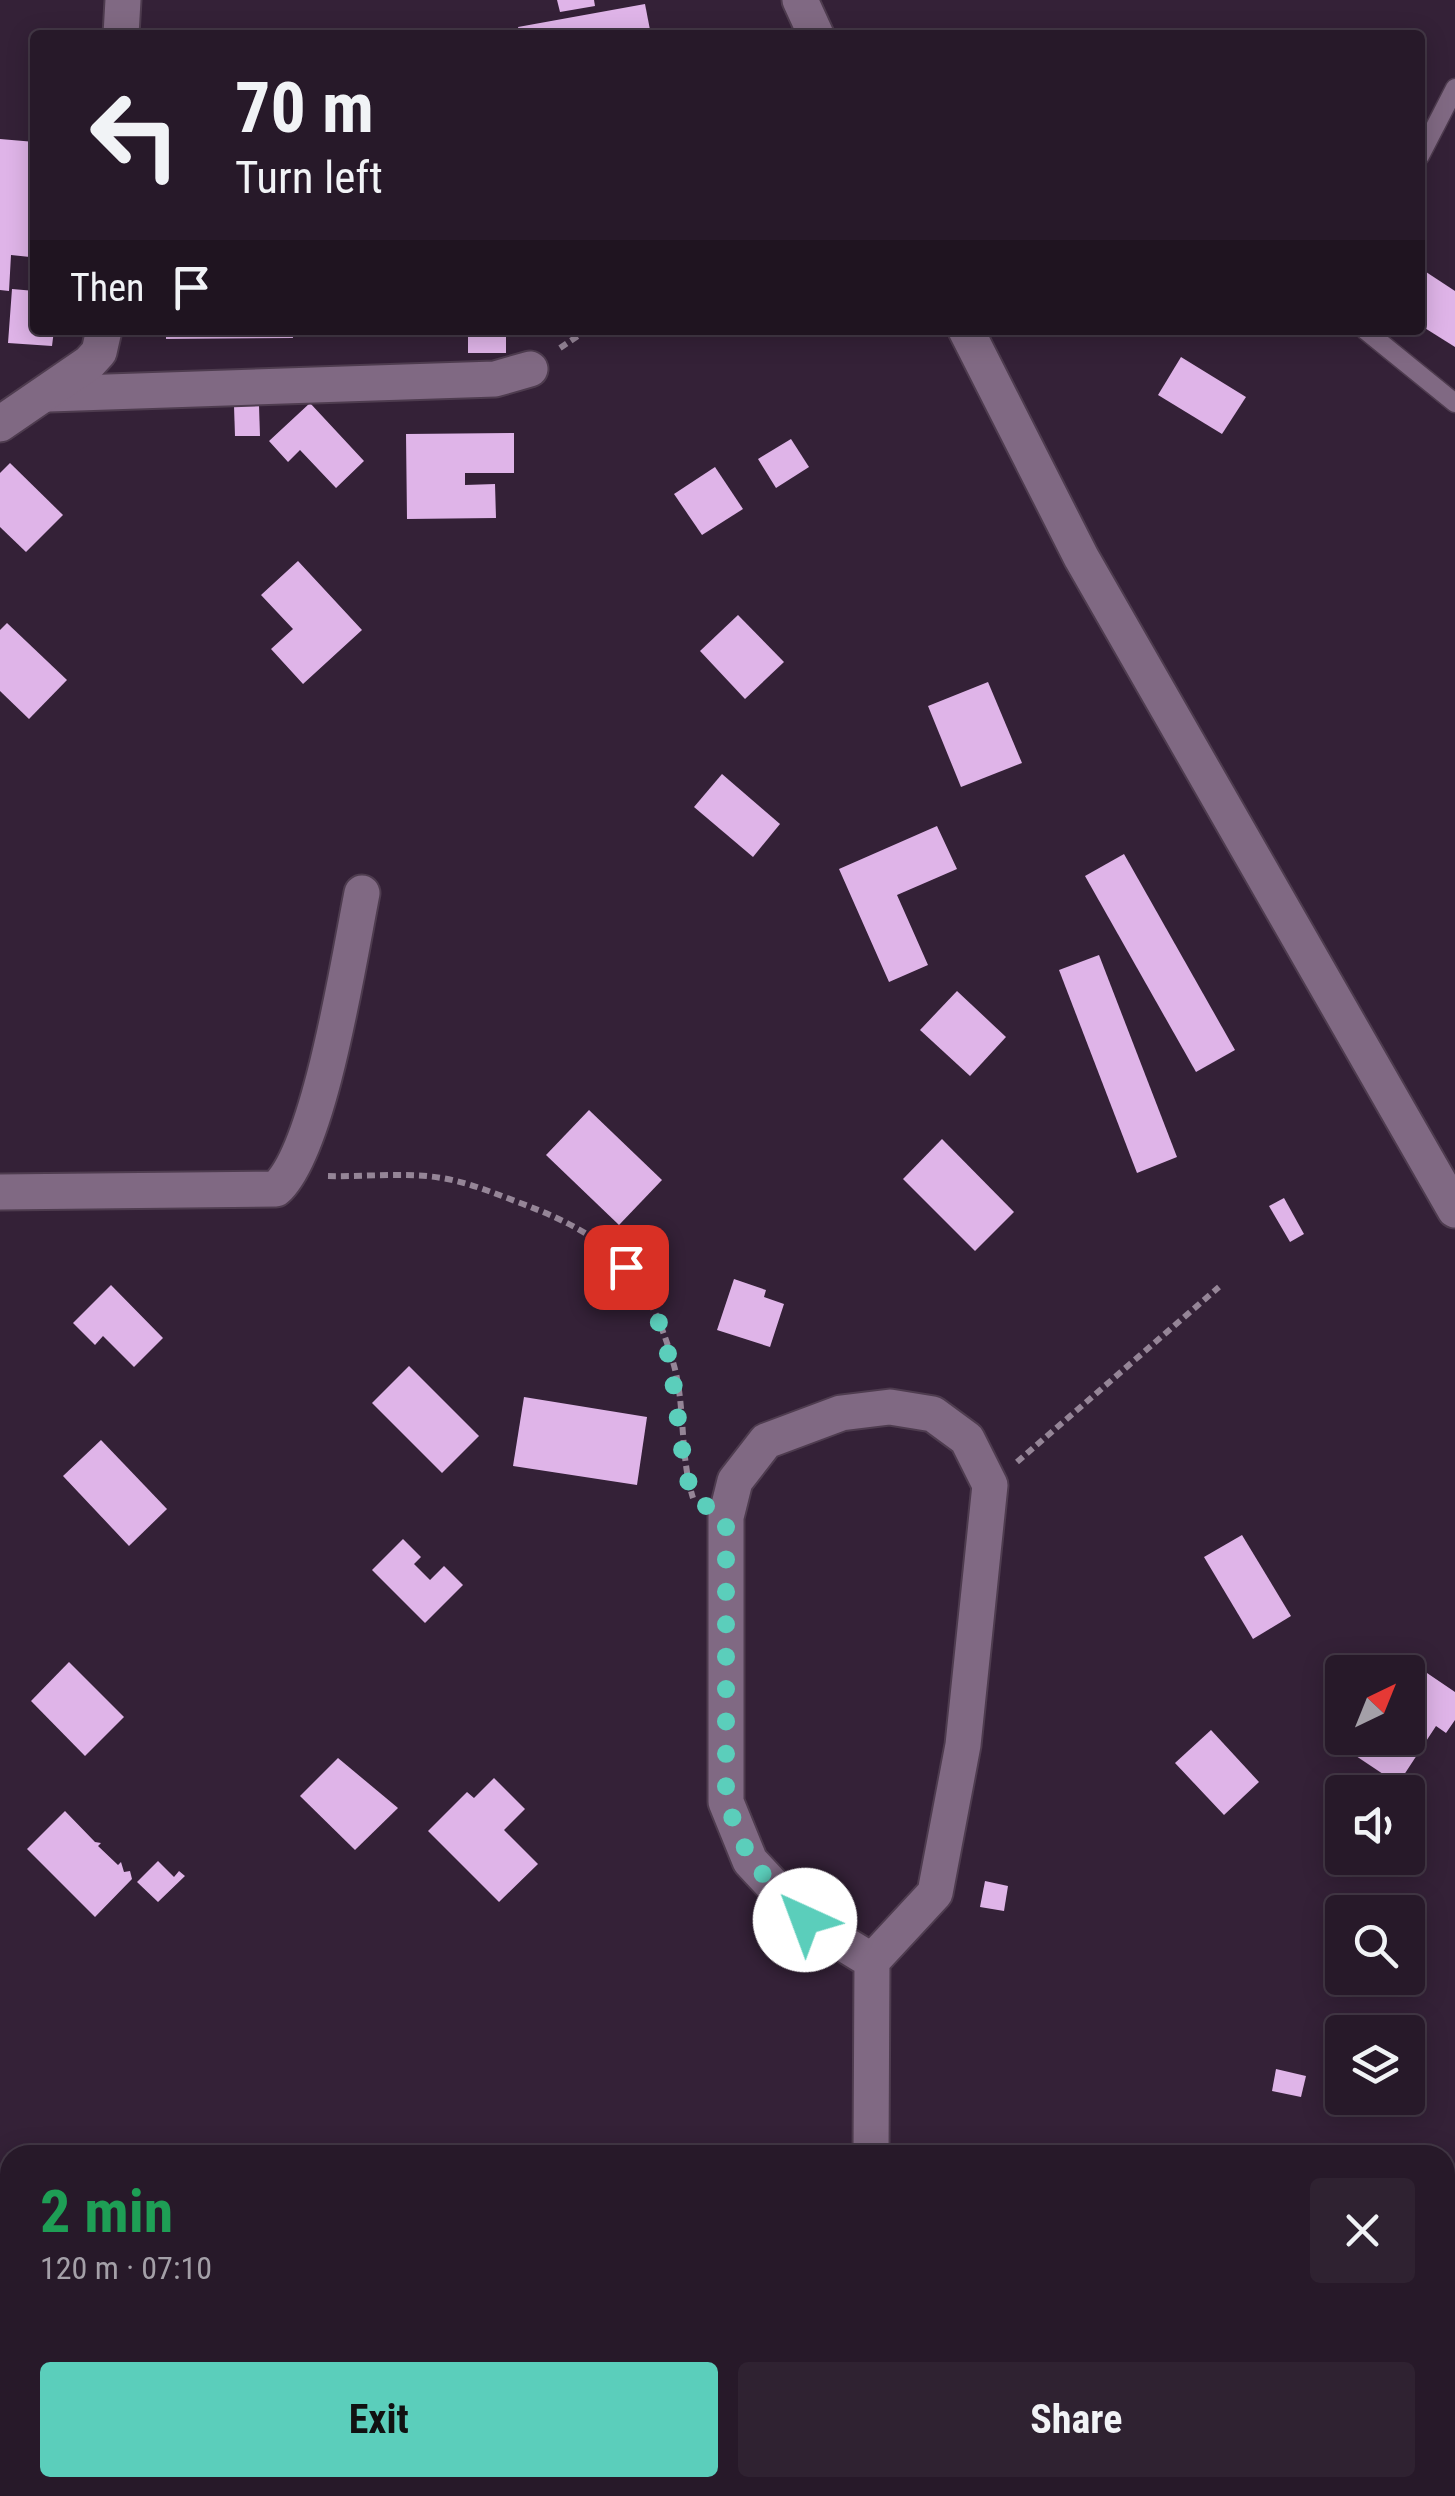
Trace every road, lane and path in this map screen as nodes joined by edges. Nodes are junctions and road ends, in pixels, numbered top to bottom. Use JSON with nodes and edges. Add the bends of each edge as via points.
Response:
{"nodes":[{"id":1,"x":123,"y":0,"type":"edge"},
{"id":2,"x":121,"y":30,"type":"edge"},
{"id":3,"x":1455,"y":88,"type":"edge"},
{"id":4,"x":1425,"y":146,"type":"edge"},
{"id":5,"x":103,"y":335,"type":"edge"},
{"id":6,"x":969,"y":335,"type":"edge"},
{"id":7,"x":1371,"y":335,"type":"edge"},
{"id":8,"x":530,"y":368,"type":"dead end"},
{"id":9,"x":49,"y":394,"type":"junction"},
{"id":10,"x":1455,"y":403,"type":"edge"},
{"id":11,"x":0,"y":424,"type":"edge"},
{"id":12,"x":362,"y":893,"type":"dead end"},
{"id":13,"x":291,"y":1176,"type":"junction"},
{"id":14,"x":0,"y":1192,"type":"edge"},
{"id":15,"x":1455,"y":1210,"type":"edge"},
{"id":16,"x":1219,"y":1288,"type":"dead end"},
{"id":17,"x":990,"y":1485,"type":"junction"},
{"id":18,"x":726,"y":1518,"type":"junction"},
{"id":19,"x":872,"y":1961,"type":"junction"},
{"id":20,"x":871,"y":2145,"type":"edge"}],
"edges":[{"from":1,"to":2,"type":"street"},
{"from":3,"to":4,"type":"lane"},
{"from":5,"to":9,"type":"street","via":[[99,352]]},
{"from":6,"to":15,"type":"street","via":[[1082,557]]},
{"from":7,"to":10,"type":"lane"},
{"from":8,"to":9,"type":"street","via":[[495,379]]},
{"from":9,"to":11,"type":"street"},
{"from":12,"to":13,"type":"street","via":[[333,1032]]},
{"from":13,"to":14,"type":"street","via":[[276,1190],[256,1193]]},
{"from":13,"to":18,"type":"path","via":[[457,1182],[578,1225],[610,1248],[642,1285],[674,1364],[693,1498]]},
{"from":16,"to":17,"type":"path"},
{"from":17,"to":18,"type":"street","via":[[966,1439],[933,1414],[890,1407],[857,1411],[766,1442],[735,1481]]},
{"from":17,"to":19,"type":"street","via":[[963,1745],[935,1893]]},
{"from":18,"to":19,"type":"street","via":[[726,1802],[750,1860],[805,1920]]},
{"from":19,"to":20,"type":"street"}]}
